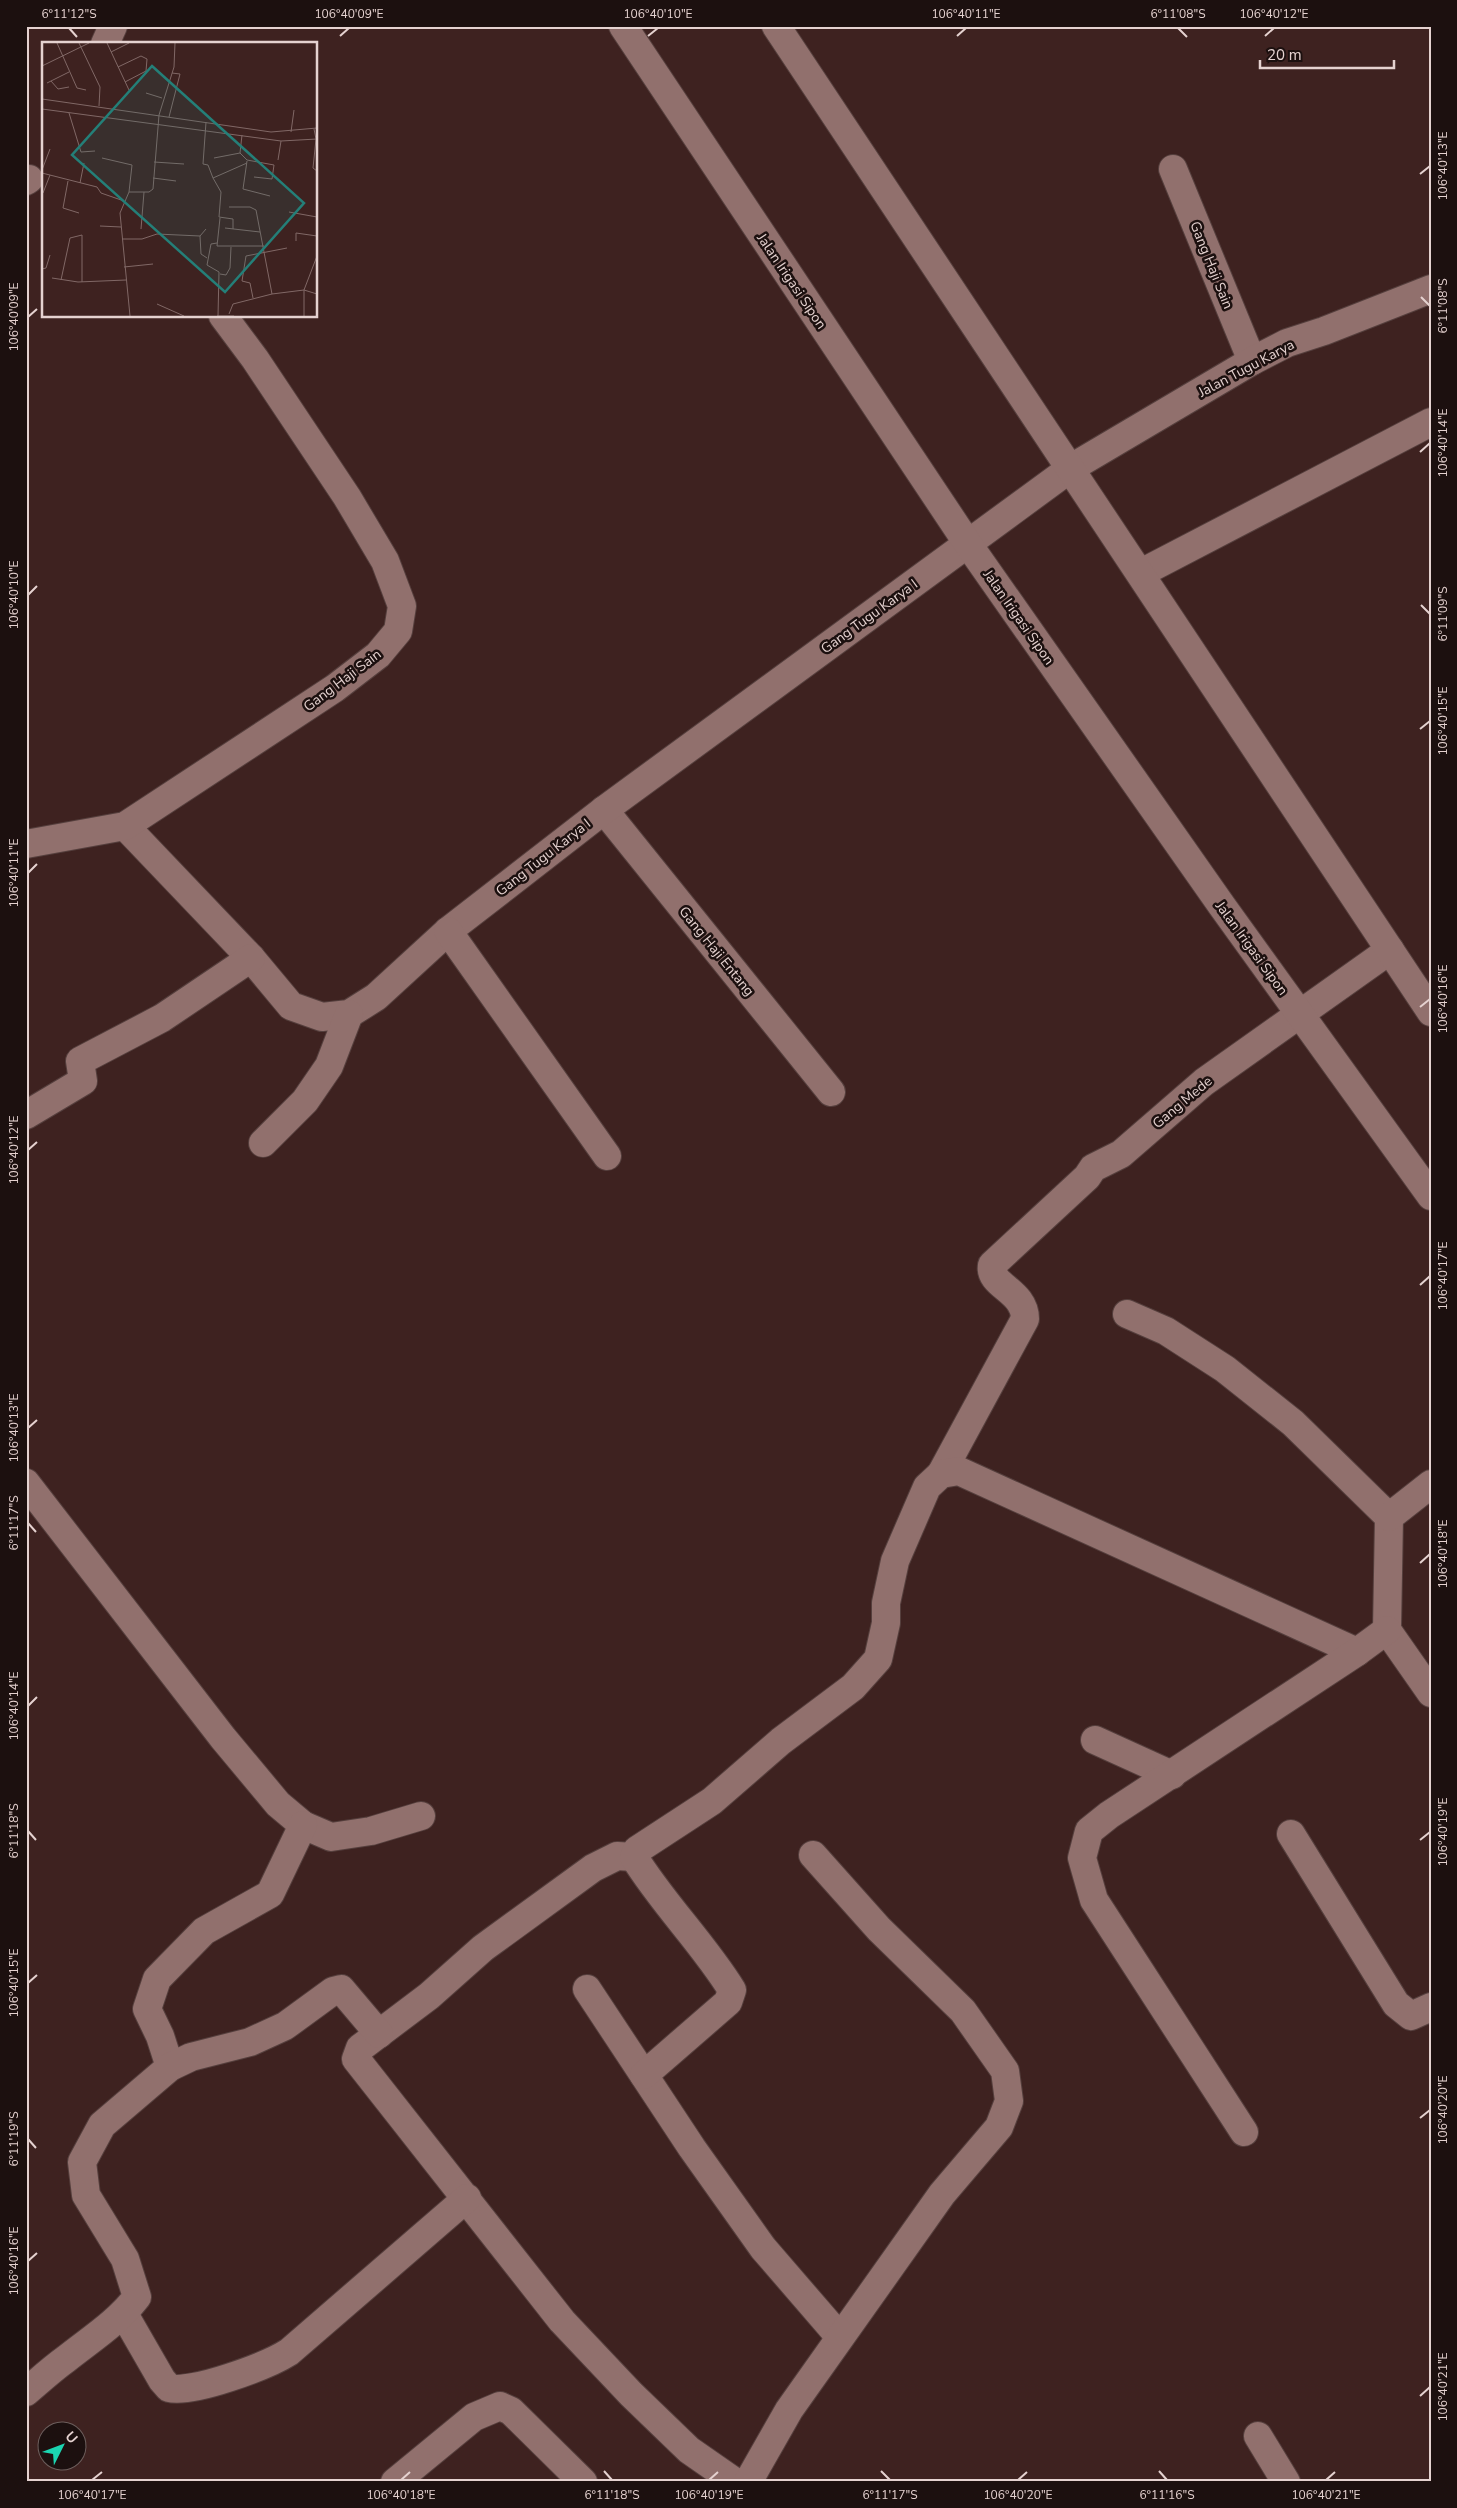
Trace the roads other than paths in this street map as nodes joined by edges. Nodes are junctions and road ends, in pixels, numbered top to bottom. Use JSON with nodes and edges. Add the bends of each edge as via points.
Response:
{"nodes":[{"id":1,"x":113,"y":26,"type":"edge"},
{"id":2,"x":623,"y":26,"type":"edge"},
{"id":3,"x":776,"y":26,"type":"edge"},
{"id":4,"x":106,"y":42,"type":"edge"},
{"id":5,"x":1173,"y":169,"type":"dead end"},
{"id":6,"x":1431,"y":289,"type":"edge"},
{"id":7,"x":224,"y":318,"type":"edge"},
{"id":8,"x":1252,"y":361,"type":"junction"},
{"id":9,"x":1431,"y":422,"type":"edge"},
{"id":10,"x":1063,"y":474,"type":"junction"},
{"id":11,"x":977,"y":538,"type":"junction"},
{"id":12,"x":1141,"y":573,"type":"junction"},
{"id":13,"x":604,"y":810,"type":"junction"},
{"id":14,"x":125,"y":826,"type":"junction"},
{"id":15,"x":26,"y":844,"type":"edge"},
{"id":16,"x":448,"y":931,"type":"junction"},
{"id":17,"x":1390,"y":950,"type":"junction"},
{"id":18,"x":251,"y":958,"type":"junction"},
{"id":19,"x":1431,"y":1012,"type":"edge"},
{"id":20,"x":349,"y":1014,"type":"junction"},
{"id":21,"x":1301,"y":1015,"type":"junction"},
{"id":22,"x":831,"y":1092,"type":"dead end"},
{"id":23,"x":26,"y":1115,"type":"edge"},
{"id":24,"x":263,"y":1143,"type":"dead end"},
{"id":25,"x":607,"y":1156,"type":"dead end"},
{"id":26,"x":1431,"y":1196,"type":"edge"},
{"id":27,"x":1127,"y":1314,"type":"dead end"},
{"id":28,"x":941,"y":1474,"type":"junction"},
{"id":29,"x":26,"y":1483,"type":"edge"},
{"id":30,"x":1431,"y":1484,"type":"edge"},
{"id":31,"x":1389,"y":1517,"type":"junction"},
{"id":32,"x":1388,"y":1630,"type":"junction"},
{"id":33,"x":1357,"y":1652,"type":"junction"},
{"id":34,"x":1431,"y":1693,"type":"edge"},
{"id":35,"x":1095,"y":1740,"type":"dead end"},
{"id":36,"x":1172,"y":1775,"type":"junction"},
{"id":37,"x":421,"y":1816,"type":"dead end"},
{"id":38,"x":302,"y":1825,"type":"junction"},
{"id":39,"x":1291,"y":1834,"type":"dead end"},
{"id":40,"x":813,"y":1855,"type":"dead end"},
{"id":41,"x":634,"y":1857,"type":"junction"},
{"id":42,"x":587,"y":1989,"type":"dead end"},
{"id":43,"x":1431,"y":2007,"type":"edge"},
{"id":44,"x":380,"y":2034,"type":"junction"},
{"id":45,"x":170,"y":2067,"type":"junction"},
{"id":46,"x":644,"y":2075,"type":"junction"},
{"id":47,"x":1244,"y":2132,"type":"dead end"},
{"id":48,"x":467,"y":2198,"type":"junction"},
{"id":49,"x":124,"y":2314,"type":"junction"},
{"id":50,"x":839,"y":2336,"type":"junction"},
{"id":51,"x":26,"y":2392,"type":"edge"},
{"id":52,"x":1258,"y":2436,"type":"dead end"},
{"id":53,"x":395,"y":2482,"type":"edge"},
{"id":54,"x":584,"y":2482,"type":"edge"},
{"id":55,"x":735,"y":2482,"type":"edge"},
{"id":56,"x":748,"y":2482,"type":"edge"},
{"id":57,"x":1286,"y":2482,"type":"edge"}],
"edges":[{"from":1,"to":4,"type":"street"},
{"from":2,"to":11,"type":"street","name":"Jalan Irigasi Sipon"},
{"from":3,"to":10,"type":"street"},
{"from":5,"to":8,"type":"street","name":"Gang Haji Sain"},
{"from":6,"to":8,"type":"street","name":"Jalan Tugu Karya","via":[[1287,343]]},
{"from":7,"to":14,"type":"street","name":"Gang Haji Sain","via":[[347,497],[385,561],[402,606],[398,631],[378,655],[335,688]]},
{"from":8,"to":10,"type":"street","name":"Jalan Tugu Karya"},
{"from":9,"to":12,"type":"street"},
{"from":10,"to":11,"type":"street","name":"Gang Tugu Karya I"},
{"from":10,"to":12,"type":"street"},
{"from":11,"to":13,"type":"street","name":"Gang Tugu Karya I"},
{"from":11,"to":21,"type":"street","name":"Jalan Irigasi Sipon"},
{"from":12,"to":17,"type":"street"},
{"from":13,"to":16,"type":"street","name":"Gang Tugu Karya I"},
{"from":13,"to":22,"type":"street","name":"Gang Haji Entang"},
{"from":14,"to":15,"type":"street"},
{"from":14,"to":18,"type":"street","name":"Gang Tugu Karya I"},
{"from":16,"to":20,"type":"street","name":"Gang Tugu Karya I","via":[[376,997]]},
{"from":16,"to":25,"type":"street"},
{"from":17,"to":19,"type":"street"},
{"from":17,"to":21,"type":"street","name":"Gang Mede"},
{"from":18,"to":20,"type":"street","name":"Gang Tugu Karya I","via":[[291,1006],[322,1017]]},
{"from":18,"to":23,"type":"street","via":[[162,1018],[80,1061],[83,1081]]},
{"from":20,"to":24,"type":"street","via":[[329,1066],[306,1101]]},
{"from":21,"to":26,"type":"street","name":"Jalan Irigasi Sipon"},
{"from":21,"to":28,"type":"street","name":"Gang Mede","via":[[1204,1082],[1121,1154],[1093,1168],[992,1266],[996,1279],[1025,1308],[1024,1319]]},
{"from":27,"to":31,"type":"street","via":[[1166,1331],[1225,1369],[1293,1423]]},
{"from":28,"to":33,"type":"street","via":[[959,1472]]},
{"from":28,"to":41,"type":"street","via":[[928,1487],[895,1561],[878,1659],[853,1687],[781,1741],[712,1801],[637,1850]]},
{"from":29,"to":38,"type":"street","via":[[223,1738],[278,1804]]},
{"from":30,"to":31,"type":"street"},
{"from":31,"to":32,"type":"street"},
{"from":32,"to":33,"type":"street"},
{"from":32,"to":34,"type":"street"},
{"from":33,"to":36,"type":"street"},
{"from":35,"to":36,"type":"street"},
{"from":36,"to":47,"type":"street","via":[[1089,1831],[1082,1858],[1094,1900]]},
{"from":37,"to":38,"type":"street","via":[[371,1831],[331,1837]]},
{"from":38,"to":45,"type":"street","via":[[270,1894],[204,1931],[157,1979],[147,2009]]},
{"from":39,"to":43,"type":"street","via":[[1396,2004],[1410,2016]]},
{"from":40,"to":50,"type":"street","via":[[879,1929],[963,2011],[1005,2071],[1009,2102],[999,2127],[942,2194]]},
{"from":41,"to":44,"type":"street","via":[[618,1856],[593,1868],[483,1948]]},
{"from":41,"to":46,"type":"street","via":[[650,1883],[718,1967],[732,1990],[728,2002]]},
{"from":42,"to":46,"type":"street"},
{"from":44,"to":45,"type":"street","via":[[341,1989],[333,1991],[285,2026],[250,2042],[190,2057]]},
{"from":44,"to":48,"type":"street","via":[[360,2048],[356,2059]]},
{"from":45,"to":49,"type":"street","via":[[102,2125],[82,2162],[86,2195],[125,2259],[137,2297]]},
{"from":46,"to":50,"type":"street","via":[[763,2248]]},
{"from":48,"to":49,"type":"street","via":[[289,2352],[255,2368],[185,2389],[169,2388]]},
{"from":48,"to":55,"type":"street","via":[[562,2321],[630,2394],[689,2450]]},
{"from":49,"to":51,"type":"street"},
{"from":50,"to":56,"type":"street","via":[[788,2410]]},
{"from":52,"to":57,"type":"street"},
{"from":53,"to":54,"type":"street","via":[[474,2417],[500,2406],[511,2411]]}]}
